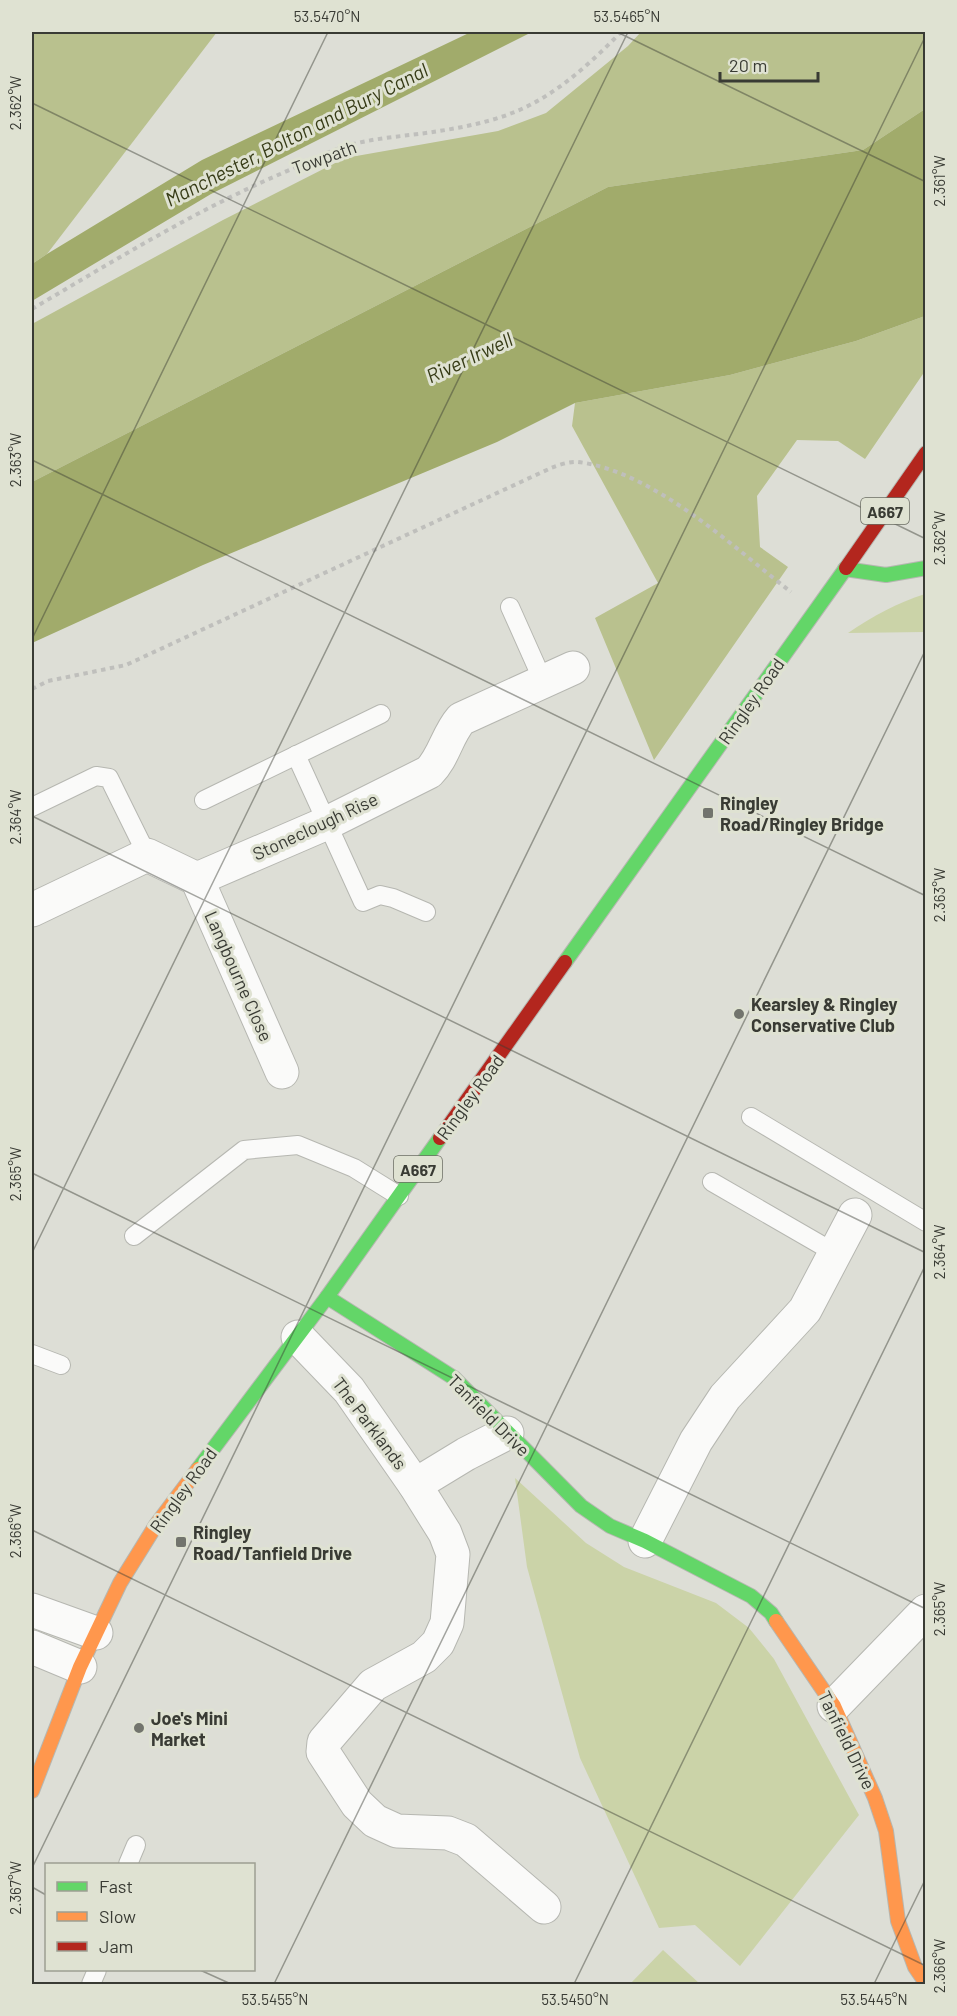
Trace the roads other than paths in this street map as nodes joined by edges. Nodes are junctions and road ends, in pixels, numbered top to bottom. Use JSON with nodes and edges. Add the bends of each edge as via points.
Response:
{"nodes":[{"id":1,"x":925,"y":454,"type":"edge"},
{"id":2,"x":926,"y":568,"type":"edge"},
{"id":3,"x":845,"y":569,"type":"junction"},
{"id":4,"x":510,"y":608,"type":"dead end"},
{"id":5,"x":573,"y":668,"type":"dead end"},
{"id":6,"x":543,"y":681,"type":"junction"},
{"id":7,"x":381,"y":714,"type":"dead end"},
{"id":8,"x":296,"y":755,"type":"junction"},
{"id":9,"x":204,"y":800,"type":"dead end"},
{"id":10,"x":32,"y":807,"type":"edge"},
{"id":11,"x":327,"y":823,"type":"junction"},
{"id":12,"x":147,"y":855,"type":"junction"},
{"id":13,"x":197,"y":879,"type":"junction"},
{"id":14,"x":32,"y":910,"type":"edge"},
{"id":15,"x":426,"y":912,"type":"dead end"},
{"id":16,"x":282,"y":1072,"type":"dead end"},
{"id":17,"x":751,"y":1117,"type":"dead end"},
{"id":18,"x":712,"y":1182,"type":"dead end"},
{"id":19,"x":399,"y":1196,"type":"junction"},
{"id":20,"x":855,"y":1215,"type":"dead end"},
{"id":21,"x":926,"y":1222,"type":"edge"},
{"id":22,"x":134,"y":1236,"type":"dead end"},
{"id":23,"x":835,"y":1253,"type":"junction"},
{"id":24,"x":327,"y":1297,"type":"junction"},
{"id":25,"x":298,"y":1336,"type":"junction"},
{"id":26,"x":32,"y":1354,"type":"edge"},
{"id":27,"x":61,"y":1365,"type":"dead end"},
{"id":28,"x":507,"y":1433,"type":"junction"},
{"id":29,"x":415,"y":1485,"type":"junction"},
{"id":30,"x":645,"y":1541,"type":"junction"},
{"id":31,"x":32,"y":1610,"type":"edge"},
{"id":32,"x":926,"y":1611,"type":"edge"},
{"id":33,"x":96,"y":1633,"type":"junction"},
{"id":34,"x":32,"y":1647,"type":"edge"},
{"id":35,"x":80,"y":1667,"type":"junction"},
{"id":36,"x":834,"y":1706,"type":"junction"},
{"id":37,"x":32,"y":1791,"type":"edge"},
{"id":38,"x":136,"y":1845,"type":"dead end"},
{"id":39,"x":128,"y":1863,"type":"edge"},
{"id":40,"x":544,"y":1907,"type":"dead end"},
{"id":41,"x":923,"y":1982,"type":"edge"}],
"edges":[{"from":1,"to":3,"type":"main road","name":"Ringley Road","number":"A667"},
{"from":2,"to":3,"type":"main road","via":[[883,577]]},
{"from":3,"to":19,"type":"main road","name":"Ringley Road","number":"A667"},
{"from":4,"to":6,"type":"lane"},
{"from":5,"to":6,"type":"street","name":"Stoneclough Rise"},
{"from":6,"to":11,"type":"street","name":"Stoneclough Rise","via":[[461,718],[450,731],[438,763],[429,772]]},
{"from":7,"to":8,"type":"lane"},
{"from":8,"to":9,"type":"lane"},
{"from":8,"to":11,"type":"lane"},
{"from":10,"to":12,"type":"lane","via":[[96,776],[109,778]]},
{"from":11,"to":13,"type":"street","name":"Stoneclough Rise"},
{"from":11,"to":15,"type":"lane","via":[[363,902],[380,895]]},
{"from":12,"to":13,"type":"street"},
{"from":12,"to":14,"type":"street"},
{"from":13,"to":16,"type":"street","name":"Langbourne Close"},
{"from":17,"to":21,"type":"lane"},
{"from":18,"to":23,"type":"lane"},
{"from":19,"to":22,"type":"lane","via":[[354,1168],[298,1144],[244,1150]]},
{"from":19,"to":24,"type":"main road","name":"Ringley Road","number":"A667"},
{"from":20,"to":23,"type":"street"},
{"from":23,"to":30,"type":"street","via":[[805,1310],[725,1397],[696,1441]]},
{"from":24,"to":25,"type":"main road","name":"Ringley Road","number":"A667"},
{"from":24,"to":28,"type":"main road","name":"Tanfield Drive","via":[[454,1378]]},
{"from":25,"to":29,"type":"street","name":"The Parklands","via":[[349,1389]]},
{"from":25,"to":33,"type":"main road","name":"Ringley Road","number":"A667","via":[[156,1525],[120,1583]]},
{"from":26,"to":27,"type":"lane"},
{"from":28,"to":29,"type":"street","name":"The Parklands"},
{"from":28,"to":30,"type":"main road","name":"Tanfield Drive","via":[[581,1506],[610,1526]]},
{"from":29,"to":40,"type":"street","name":"The Parklands","via":[[445,1533],[453,1554],[447,1623],[438,1643],[424,1657],[373,1684],[324,1742],[323,1752],[357,1804],[375,1821],[397,1830],[448,1833],[466,1840]]},
{"from":30,"to":36,"type":"main road","name":"Tanfield Drive","via":[[751,1596],[771,1613]]},
{"from":31,"to":33,"type":"street"},
{"from":32,"to":36,"type":"street"},
{"from":33,"to":35,"type":"main road","name":"Ringley Road","number":"A667"},
{"from":34,"to":35,"type":"street"},
{"from":35,"to":37,"type":"main road","name":"Ringley Road","number":"A667"},
{"from":36,"to":41,"type":"main road","name":"Tanfield Drive","via":[[886,1831],[898,1921]]},
{"from":38,"to":39,"type":"lane"}]}
